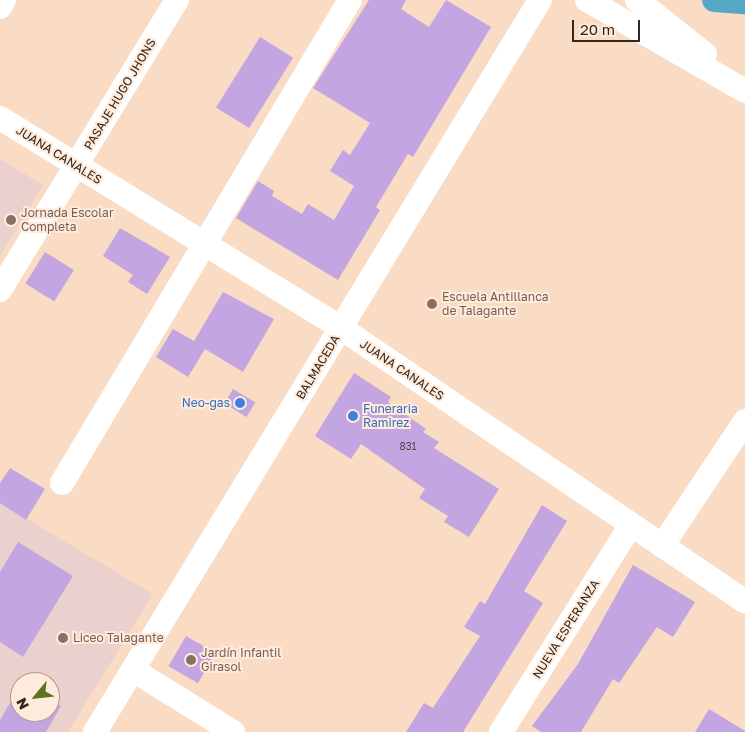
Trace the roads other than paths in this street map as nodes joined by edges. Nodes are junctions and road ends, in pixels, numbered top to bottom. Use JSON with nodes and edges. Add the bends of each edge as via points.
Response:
{"nodes":[{"id":1,"x":4,"y":0,"type":"edge"},
{"id":2,"x":177,"y":0,"type":"edge"},
{"id":3,"x":350,"y":0,"type":"edge"},
{"id":4,"x":540,"y":0,"type":"edge"},
{"id":5,"x":587,"y":0,"type":"edge"},
{"id":6,"x":637,"y":0,"type":"edge"},
{"id":7,"x":0,"y":6,"type":"edge"},
{"id":8,"x":745,"y":86,"type":"edge"},
{"id":9,"x":745,"y":91,"type":"edge"},
{"id":10,"x":0,"y":118,"type":"edge"},
{"id":11,"x":76,"y":165,"type":"junction"},
{"id":12,"x":204,"y":244,"type":"junction"},
{"id":13,"x":0,"y":290,"type":"edge"},
{"id":14,"x":342,"y":328,"type":"junction"},
{"id":15,"x":745,"y":421,"type":"edge"},
{"id":16,"x":62,"y":483,"type":"dead end"},
{"id":17,"x":631,"y":526,"type":"junction"},
{"id":18,"x":662,"y":546,"type":"junction"},
{"id":19,"x":745,"y":602,"type":"edge"},
{"id":20,"x":133,"y":670,"type":"junction"},
{"id":21,"x":95,"y":732,"type":"edge"},
{"id":22,"x":233,"y":732,"type":"edge"},
{"id":23,"x":501,"y":732,"type":"edge"}],
"edges":[{"from":1,"to":7,"type":"street"},
{"from":2,"to":11,"type":"street","name":"PASAJE HUGO JHONS"},
{"from":3,"to":12,"type":"street"},
{"from":4,"to":14,"type":"street","name":"BALMACEDA"},
{"from":5,"to":9,"type":"street"},
{"from":6,"to":8,"type":"street"},
{"from":10,"to":11,"type":"street","name":"JUANA CANALES"},
{"from":11,"to":12,"type":"street","name":"JUANA CANALES"},
{"from":11,"to":13,"type":"street","name":"PASAJE HUGO JHONS"},
{"from":12,"to":14,"type":"street","name":"JUANA CANALES"},
{"from":12,"to":16,"type":"street"},
{"from":14,"to":17,"type":"street","name":"JUANA CANALES"},
{"from":14,"to":20,"type":"street","name":"BALMACEDA"},
{"from":15,"to":18,"type":"street"},
{"from":17,"to":18,"type":"street","name":"JUANA CANALES"},
{"from":17,"to":23,"type":"street","name":"NUEVA ESPERANZA"},
{"from":18,"to":19,"type":"street","name":"JUANA CANALES"},
{"from":20,"to":21,"type":"street","name":"BALMACEDA"},
{"from":20,"to":22,"type":"street"}]}
